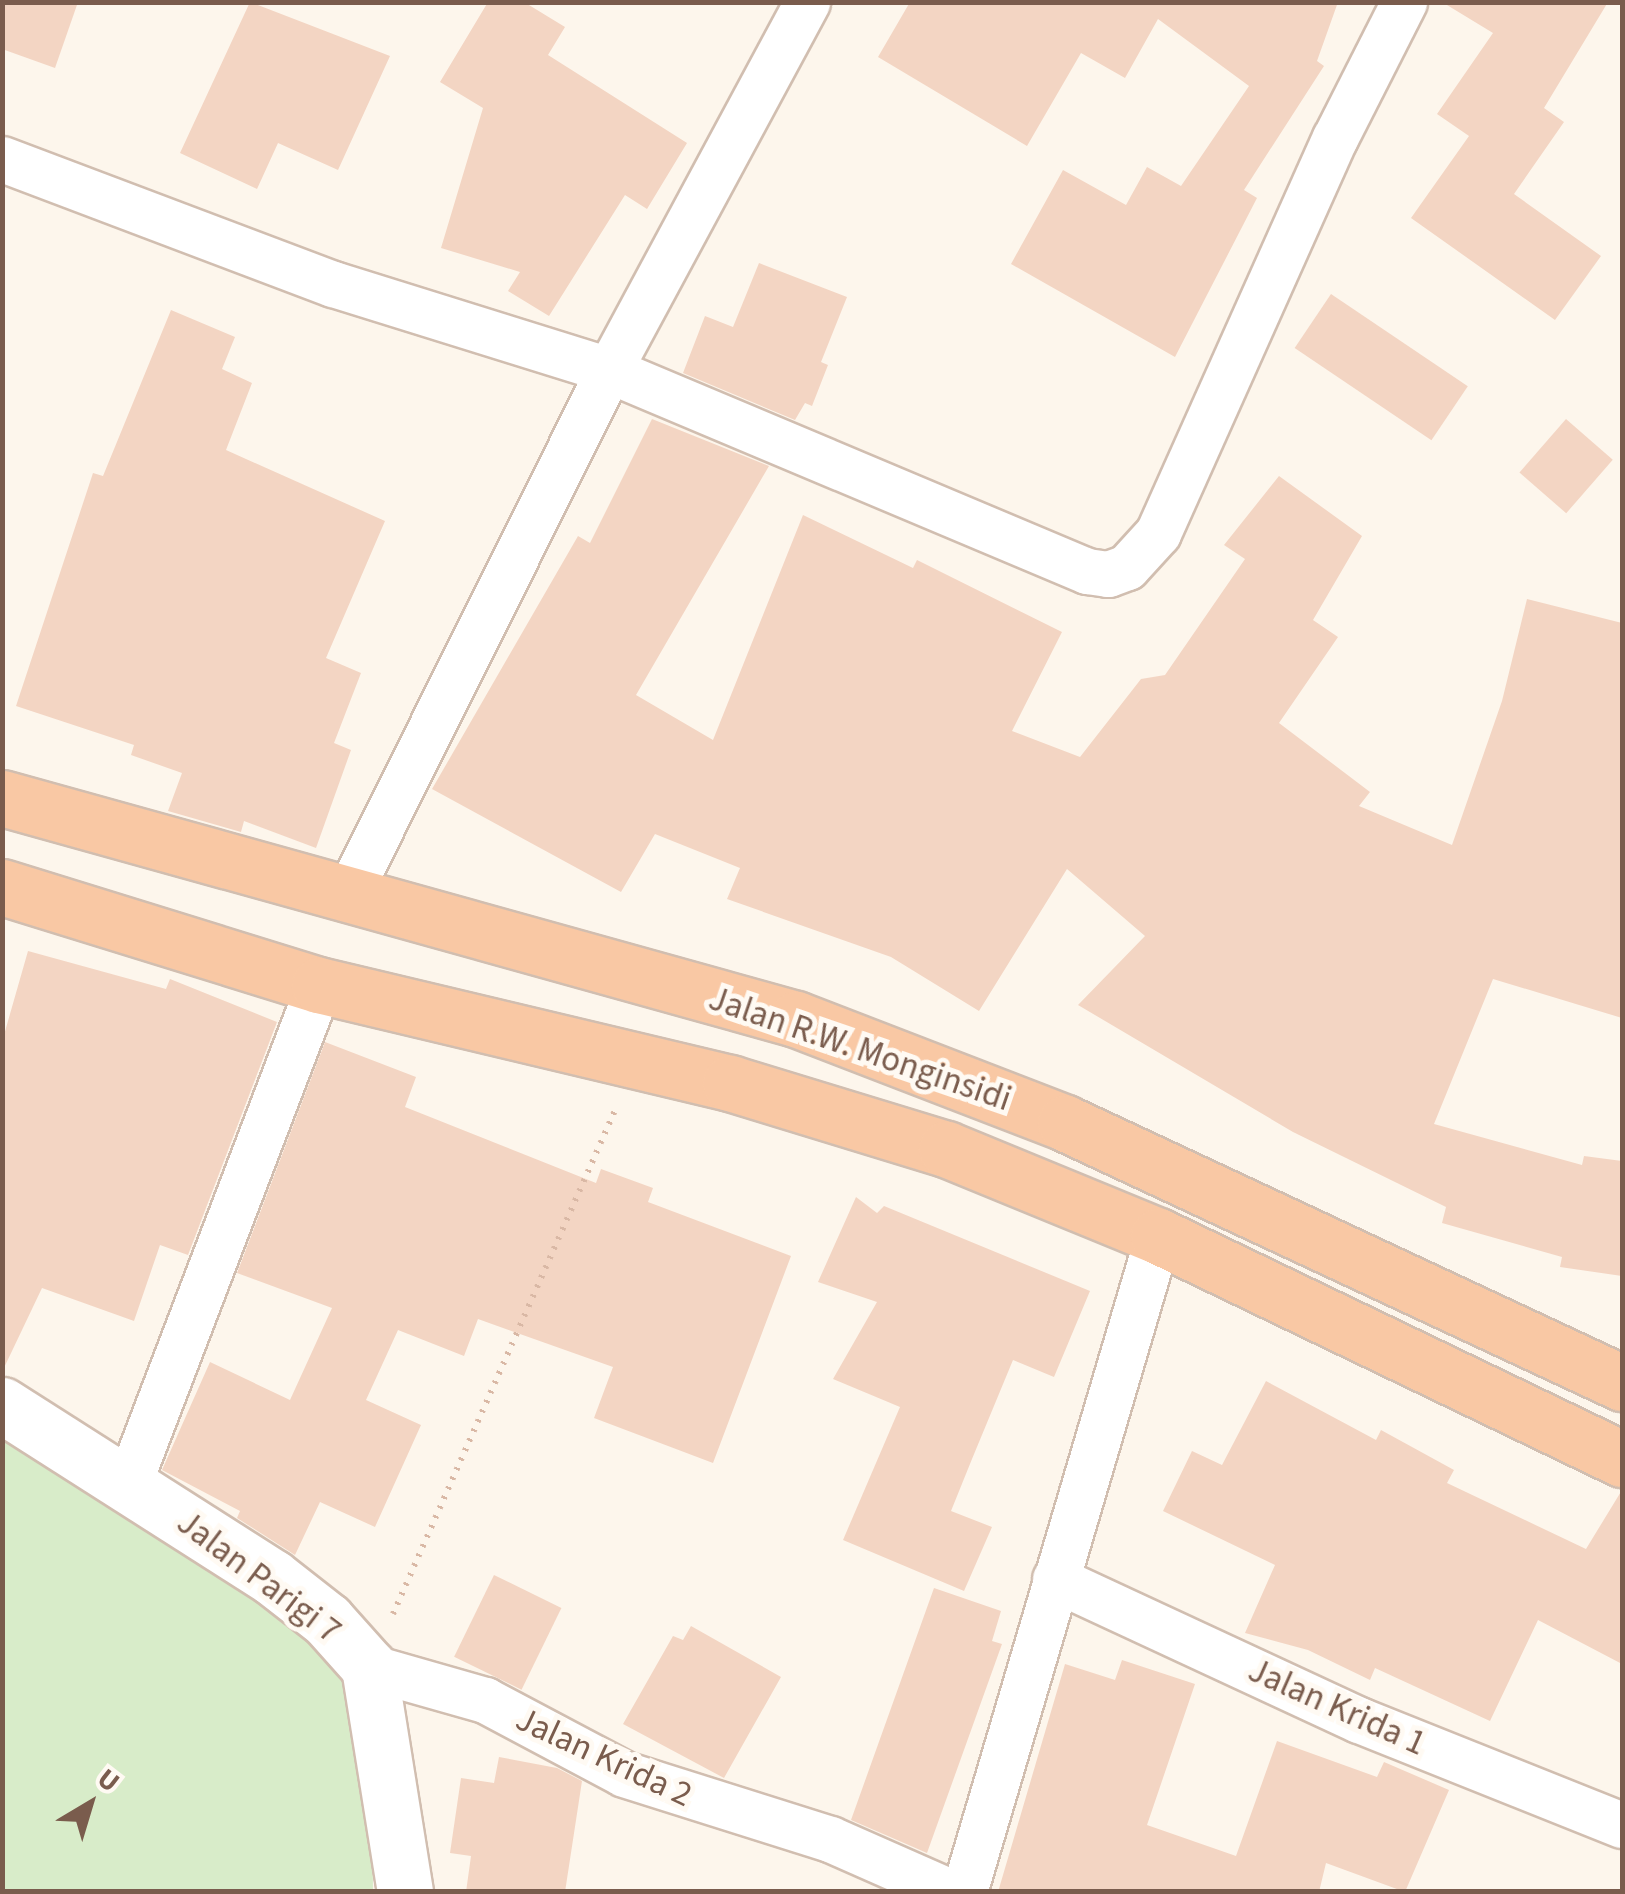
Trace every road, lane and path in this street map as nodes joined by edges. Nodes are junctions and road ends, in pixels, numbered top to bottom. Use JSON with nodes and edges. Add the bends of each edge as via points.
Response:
{"nodes":[{"id":1,"x":807,"y":2,"type":"edge"},
{"id":2,"x":1404,"y":2,"type":"edge"},
{"id":3,"x":2,"y":159,"type":"edge"},
{"id":4,"x":609,"y":370,"type":"junction"},
{"id":5,"x":2,"y":798,"type":"edge"},
{"id":6,"x":2,"y":888,"type":"edge"},
{"id":7,"x":346,"y":898,"type":"junction"},
{"id":8,"x":319,"y":985,"type":"junction"},
{"id":9,"x":796,"y":1019,"type":"junction"},
{"id":10,"x":637,"y":1062,"type":"junction"},
{"id":11,"x":776,"y":1097,"type":"junction"},
{"id":12,"x":1158,"y":1236,"type":"junction"},
{"id":13,"x":1622,"y":1383,"type":"edge"},
{"id":14,"x":2,"y":1405,"type":"edge"},
{"id":15,"x":1622,"y":1459,"type":"edge"},
{"id":16,"x":130,"y":1482,"type":"junction"},
{"id":17,"x":1055,"y":1579,"type":"junction"},
{"id":18,"x":370,"y":1667,"type":"junction"},
{"id":19,"x":1622,"y":1826,"type":"edge"},
{"id":20,"x":405,"y":1892,"type":"edge"},
{"id":21,"x":950,"y":1892,"type":"edge"},
{"id":22,"x":964,"y":1892,"type":"edge"}],
"edges":[{"from":1,"to":4,"type":"street"},
{"from":2,"to":4,"type":"street","via":[[1335,138],[1158,534],[1127,567],[1108,574],[1088,570]]},
{"from":3,"to":4,"type":"street","via":[[333,284]]},
{"from":4,"to":7,"type":"street"},
{"from":5,"to":7,"type":"highway","name":"Jalan R.W. Monginsidi"},
{"from":6,"to":8,"type":"highway","name":"Jalan R.W. Monginsidi"},
{"from":7,"to":9,"type":"highway","name":"Jalan R.W. Monginsidi"},
{"from":8,"to":10,"type":"highway","name":"Jalan R.W. Monginsidi"},
{"from":8,"to":16,"type":"street"},
{"from":9,"to":11,"type":"highway"},
{"from":9,"to":13,"type":"highway","name":"Jalan R.W. Monginsidi","via":[[1064,1123]]},
{"from":10,"to":11,"type":"highway","name":"Jalan R.W. Monginsidi"},
{"from":10,"to":18,"type":"path"},
{"from":11,"to":12,"type":"highway","name":"Jalan R.W. Monginsidi","via":[[946,1149]]},
{"from":12,"to":15,"type":"highway","name":"Jalan R.W. Monginsidi"},
{"from":12,"to":17,"type":"street"},
{"from":14,"to":16,"type":"street","name":"Jalan Parigi 7"},
{"from":16,"to":18,"type":"street","name":"Jalan Parigi 7","via":[[272,1577],[327,1620]]},
{"from":17,"to":19,"type":"street","name":"Jalan Krida 1","via":[[1358,1720]]},
{"from":17,"to":22,"type":"street"},
{"from":18,"to":20,"type":"street","name":"Jalan Parigi 7"},
{"from":18,"to":21,"type":"street","name":"Jalan Krida 2","via":[[485,1700],[624,1774],[810,1834]]}]}
